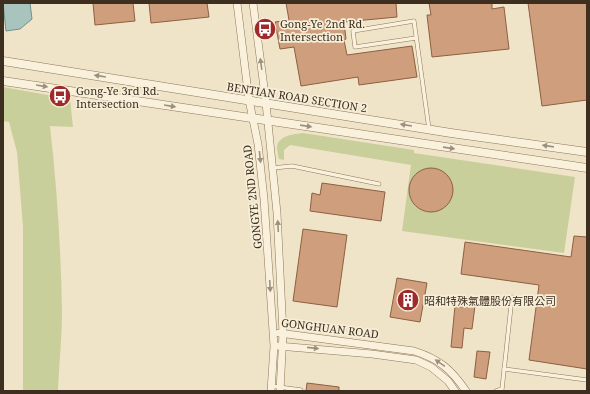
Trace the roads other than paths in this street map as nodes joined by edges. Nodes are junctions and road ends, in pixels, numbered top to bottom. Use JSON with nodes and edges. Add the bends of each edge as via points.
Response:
{"nodes":[{"id":1,"x":237,"y":3,"type":"edge"},
{"id":2,"x":254,"y":3,"type":"edge"},
{"id":3,"x":416,"y":38,"type":"junction"},
{"id":4,"x":3,"y":61,"type":"edge"},
{"id":5,"x":3,"y":81,"type":"edge"},
{"id":6,"x":249,"y":100,"type":"junction"},
{"id":7,"x":266,"y":103,"type":"junction"},
{"id":8,"x":252,"y":118,"type":"junction"},
{"id":9,"x":268,"y":121,"type":"junction"},
{"id":10,"x":429,"y":129,"type":"junction"},
{"id":11,"x":587,"y":152,"type":"edge"},
{"id":12,"x":273,"y":168,"type":"junction"},
{"id":13,"x":587,"y":168,"type":"edge"},
{"id":14,"x":379,"y":184,"type":"dead end"},
{"id":15,"x":268,"y":253,"type":"junction"},
{"id":16,"x":279,"y":253,"type":"junction"},
{"id":17,"x":512,"y":297,"type":"dead end"},
{"id":18,"x":273,"y":332,"type":"junction"},
{"id":19,"x":282,"y":333,"type":"junction"},
{"id":20,"x":274,"y":346,"type":"junction"},
{"id":21,"x":282,"y":346,"type":"junction"},
{"id":22,"x":384,"y":346,"type":"junction"},
{"id":23,"x":383,"y":356,"type":"junction"},
{"id":24,"x":504,"y":369,"type":"junction"},
{"id":25,"x":587,"y":380,"type":"edge"},
{"id":26,"x":271,"y":388,"type":"edge"},
{"id":27,"x":280,"y":389,"type":"edge"},
{"id":28,"x":301,"y":390,"type":"edge"},
{"id":29,"x":455,"y":391,"type":"edge"},
{"id":30,"x":466,"y":391,"type":"edge"},
{"id":31,"x":496,"y":391,"type":"edge"}],
"edges":[{"from":1,"to":6,"type":"street","name":"GONGYE 2ND ROAD"},
{"from":7,"to":2,"type":"street","name":"GONGYE 2ND ROAD","one_way":true},
{"from":3,"to":3,"type":"lane","via":[[414,21],[352,31],[355,48]]},
{"from":3,"to":10,"type":"lane"},
{"from":6,"to":4,"type":"street","name":"BENTIAN ROAD SECTION 2","one_way":true},
{"from":5,"to":8,"type":"street","one_way":true},
{"from":6,"to":7,"type":"street","name":"BENTIAN ROAD SECTION 2"},
{"from":6,"to":8,"type":"street","name":"GONGYE 2ND ROAD"},
{"from":7,"to":9,"type":"street","name":"GONGYE 2ND ROAD"},
{"from":10,"to":7,"type":"street","name":"BENTIAN ROAD SECTION 2","one_way":true},
{"from":8,"to":9,"type":"street"},
{"from":8,"to":15,"type":"street","name":"GONGYE 2ND ROAD","one_way":true,"via":[[258,144]]},
{"from":9,"to":12,"type":"street","name":"GONGYE 2ND ROAD"},
{"from":9,"to":13,"type":"street","one_way":true},
{"from":11,"to":10,"type":"street","name":"BENTIAN ROAD SECTION 2","one_way":true},
{"from":12,"to":14,"type":"lane","via":[[292,166]]},
{"from":16,"to":12,"type":"street","name":"GONGYE 2ND ROAD","one_way":true},
{"from":15,"to":16,"type":"street"},
{"from":15,"to":18,"type":"street","name":"GONGYE 2ND ROAD","one_way":true},
{"from":16,"to":19,"type":"street","name":"GONGYE 2ND ROAD"},
{"from":17,"to":24,"type":"lane"},
{"from":18,"to":19,"type":"street","name":"GONGHUAN ROAD"},
{"from":18,"to":20,"type":"street","name":"GONGYE 2ND ROAD"},
{"from":19,"to":21,"type":"street","name":"GONGYE 2ND ROAD"},
{"from":19,"to":22,"type":"street","name":"GONGHUAN ROAD"},
{"from":20,"to":21,"type":"street","name":"GONGHUAN ROAD"},
{"from":20,"to":26,"type":"street","name":"GONGYE 2ND ROAD"},
{"from":21,"to":23,"type":"street","name":"GONGHUAN ROAD","one_way":true},
{"from":21,"to":27,"type":"street","name":"GONGYE 2ND ROAD"},
{"from":22,"to":23,"type":"street","name":"GONGHUAN ROAD"},
{"from":30,"to":22,"type":"street","name":"GONGHUAN ROAD","one_way":true,"via":[[450,370],[440,362],[414,351]]},
{"from":23,"to":29,"type":"street","name":"GONGHUAN ROAD","via":[[416,360],[431,367],[448,381]]},
{"from":24,"to":25,"type":"lane"},
{"from":24,"to":31,"type":"lane","via":[[502,389]]},
{"from":26,"to":27,"type":"lane"},
{"from":27,"to":28,"type":"lane"}]}
